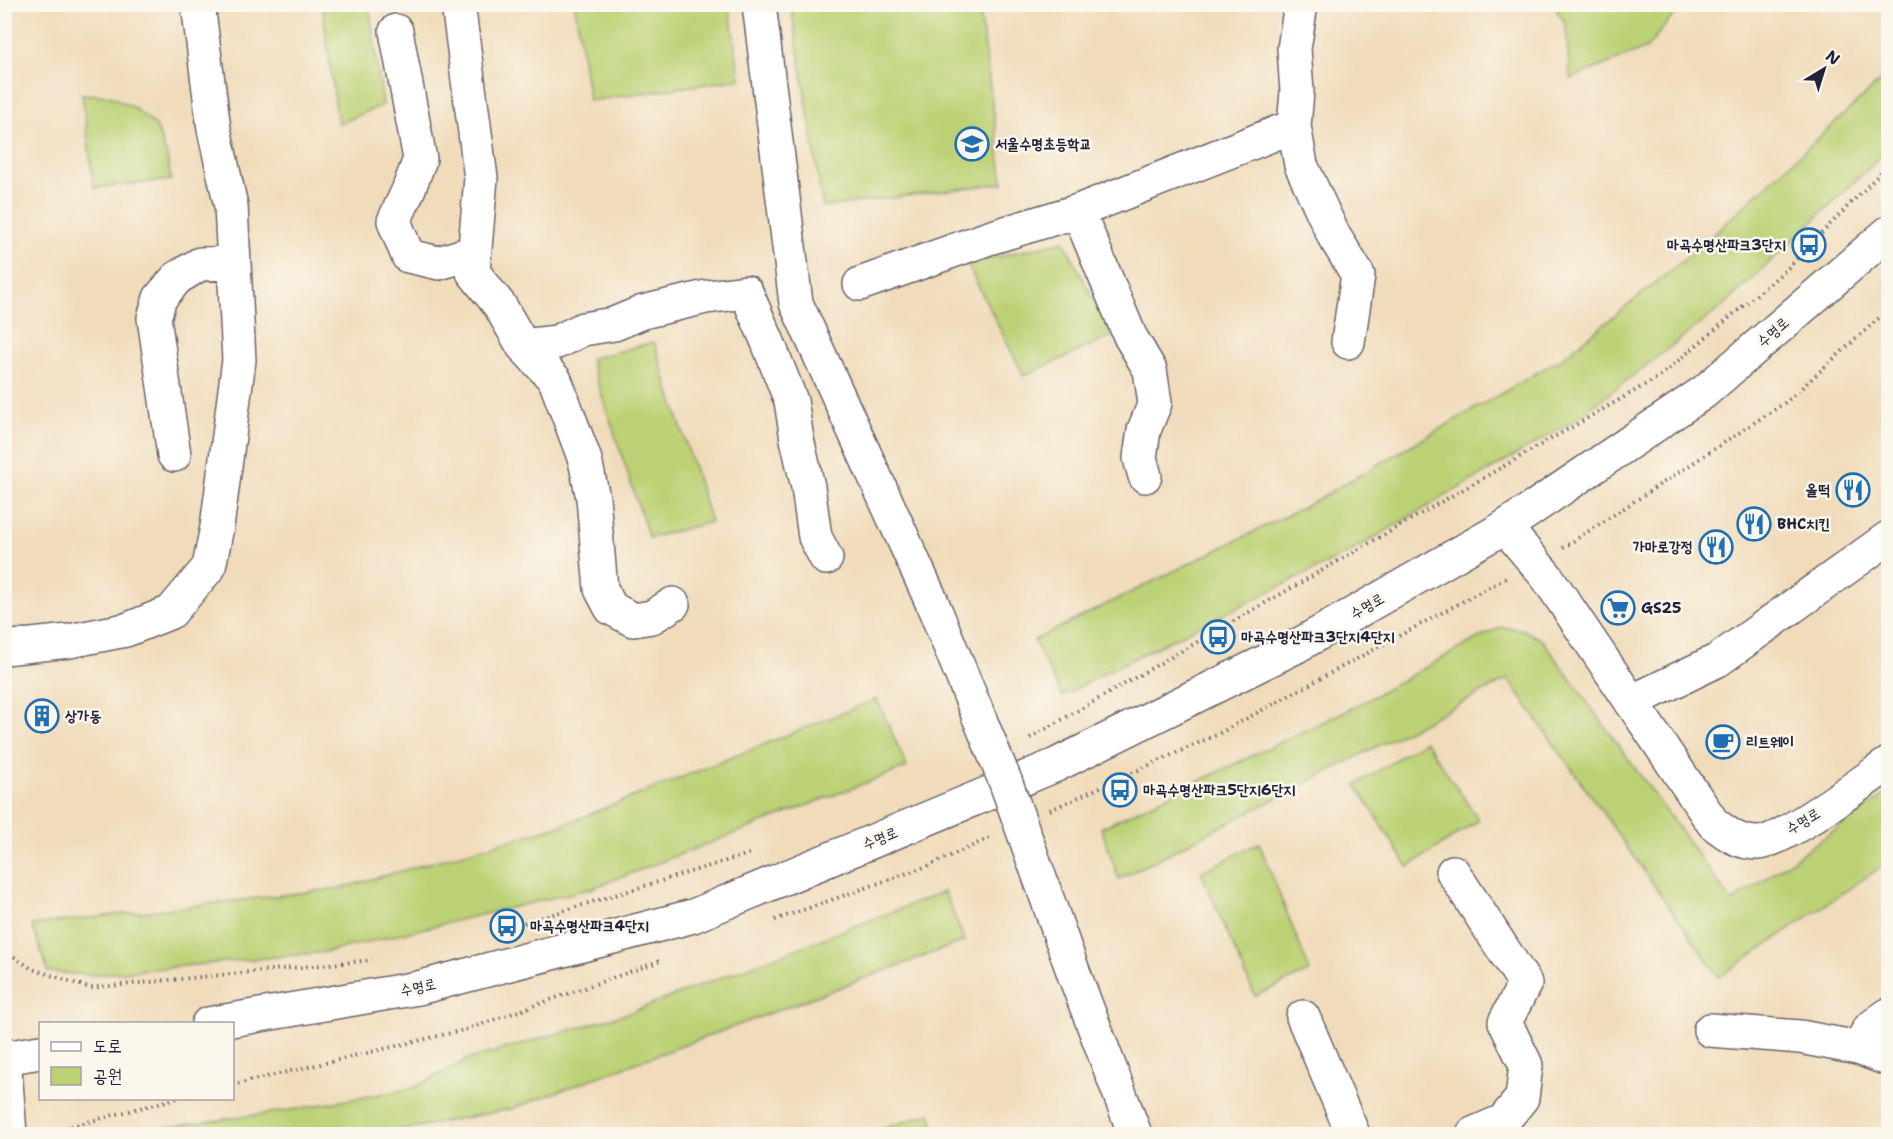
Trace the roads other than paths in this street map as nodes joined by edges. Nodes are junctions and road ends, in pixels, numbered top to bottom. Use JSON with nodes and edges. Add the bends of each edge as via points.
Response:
{"nodes":[{"id":1,"x":198,"y":4,"type":"edge"},
{"id":2,"x":458,"y":4,"type":"edge"},
{"id":3,"x":759,"y":4,"type":"edge"},
{"id":4,"x":1302,"y":4,"type":"edge"},
{"id":5,"x":396,"y":32,"type":"dead end"},
{"id":6,"x":1294,"y":126,"type":"junction"},
{"id":7,"x":1078,"y":211,"type":"junction"},
{"id":8,"x":1888,"y":233,"type":"edge"},
{"id":9,"x":474,"y":252,"type":"junction"},
{"id":10,"x":233,"y":263,"type":"junction"},
{"id":11,"x":860,"y":284,"type":"dead end"},
{"id":12,"x":1348,"y":342,"type":"dead end"},
{"id":13,"x":523,"y":346,"type":"junction"},
{"id":14,"x":174,"y":454,"type":"dead end"},
{"id":15,"x":1145,"y":476,"type":"dead end"},
{"id":16,"x":1505,"y":527,"type":"junction"},
{"id":17,"x":1888,"y":538,"type":"edge"},
{"id":18,"x":826,"y":558,"type":"dead end"},
{"id":19,"x":673,"y":604,"type":"dead end"},
{"id":20,"x":4,"y":648,"type":"edge"},
{"id":21,"x":1631,"y":702,"type":"junction"},
{"id":22,"x":1888,"y":764,"type":"edge"},
{"id":23,"x":1453,"y":872,"type":"dead end"},
{"id":24,"x":1888,"y":1016,"type":"edge"},
{"id":25,"x":1303,"y":1017,"type":"dead end"},
{"id":26,"x":214,"y":1022,"type":"edge"},
{"id":27,"x":1710,"y":1030,"type":"dead end"},
{"id":28,"x":1858,"y":1048,"type":"junction"},
{"id":29,"x":39,"y":1052,"type":"edge"},
{"id":30,"x":5,"y":1057,"type":"edge"},
{"id":31,"x":1888,"y":1059,"type":"edge"},
{"id":32,"x":10,"y":1134,"type":"edge"},
{"id":33,"x":1135,"y":1134,"type":"edge"},
{"id":34,"x":1353,"y":1134,"type":"edge"},
{"id":35,"x":1473,"y":1134,"type":"edge"}],
"edges":[{"from":1,"to":10,"type":"street","via":[[214,129],[231,206]]},
{"from":2,"to":9,"type":"street","via":[[481,178]]},
{"from":3,"to":33,"type":"street","bridge":true,"via":[[796,303],[931,600],[1006,783]]},
{"from":4,"to":6,"type":"street","via":[[1294,49]]},
{"from":5,"to":9,"type":"street","via":[[420,159],[394,221],[408,256],[439,263]]},
{"from":6,"to":7,"type":"street"},
{"from":6,"to":12,"type":"street","via":[[1301,165],[1334,236],[1358,275]]},
{"from":7,"to":11,"type":"street"},
{"from":7,"to":15,"type":"street","via":[[1130,336],[1150,370],[1155,403],[1144,430],[1140,458]]},
{"from":8,"to":16,"type":"street","name":"수명로","via":[[1704,392]]},
{"from":9,"to":13,"type":"street","via":[[473,272],[500,306]]},
{"from":10,"to":14,"type":"street","via":[[200,264],[177,278],[160,298],[154,318]]},
{"from":10,"to":20,"type":"street","via":[[239,360],[209,567],[171,612],[126,630]]},
{"from":13,"to":18,"type":"street","via":[[557,342],[583,329],[614,324],[643,312],[746,292],[791,401],[815,537]]},
{"from":13,"to":19,"type":"street","via":[[555,380],[585,460],[593,498],[601,589],[611,608],[633,620],[652,617]]},
{"from":16,"to":21,"type":"street","name":"수명로","via":[[1547,577]]},
{"from":16,"to":26,"type":"street","name":"수명로","via":[[1297,646],[1056,765],[693,916],[418,988]]},
{"from":17,"to":21,"type":"street","via":[[1718,660]]},
{"from":21,"to":22,"type":"street","name":"수명로","via":[[1713,823],[1734,839],[1760,843],[1793,829]]},
{"from":23,"to":35,"type":"street","via":[[1525,983],[1505,1022],[1526,1065],[1522,1098],[1503,1121]]},
{"from":24,"to":28,"type":"street","via":[[1870,1028]]},
{"from":25,"to":34,"type":"street"},
{"from":27,"to":28,"type":"street"},
{"from":28,"to":31,"type":"street"},
{"from":29,"to":30,"type":"street"},
{"from":30,"to":32,"type":"street"}]}
